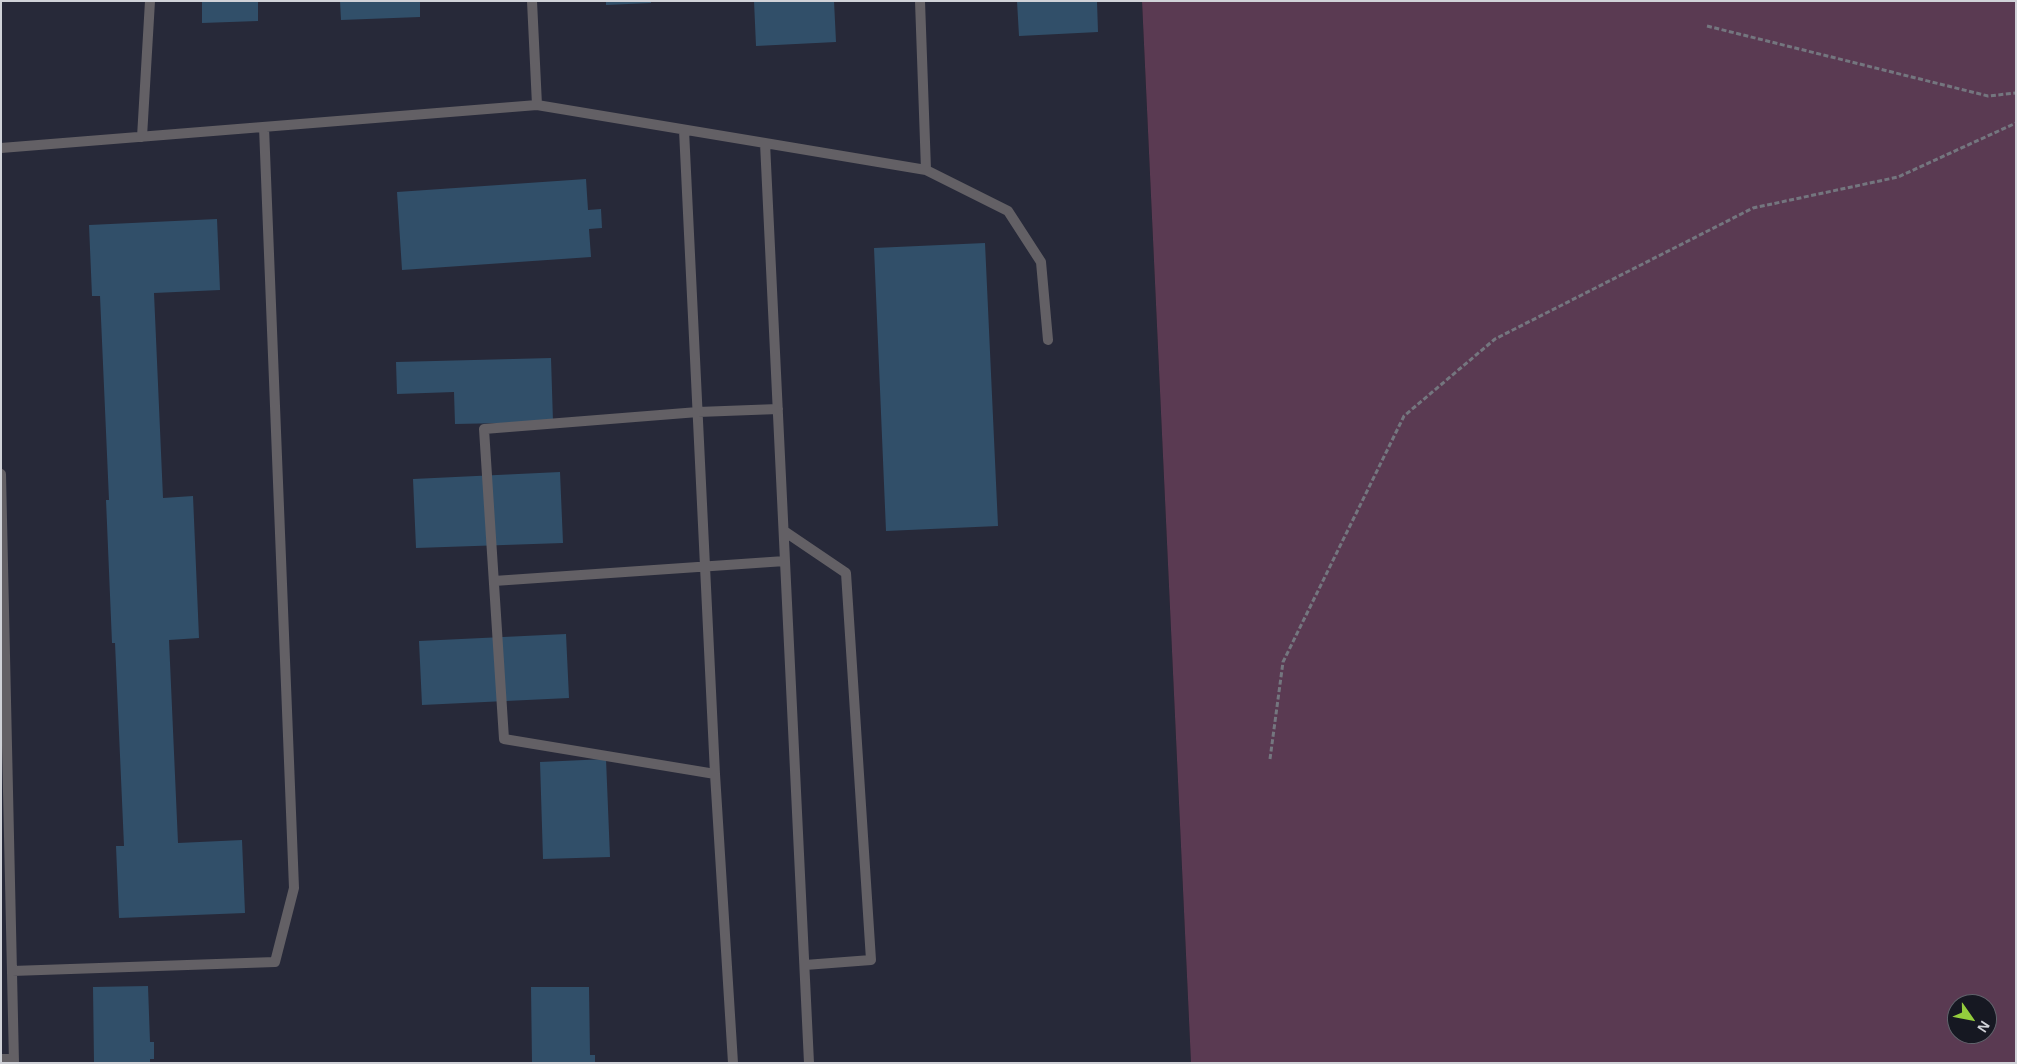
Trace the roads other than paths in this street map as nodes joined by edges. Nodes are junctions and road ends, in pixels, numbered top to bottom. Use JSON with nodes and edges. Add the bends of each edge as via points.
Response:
{"nodes":[{"id":1,"x":150,"y":1,"type":"edge"},
{"id":2,"x":532,"y":1,"type":"edge"},
{"id":3,"x":920,"y":1,"type":"edge"},
{"id":4,"x":538,"y":105,"type":"junction"},
{"id":5,"x":264,"y":127,"type":"junction"},
{"id":6,"x":684,"y":130,"type":"junction"},
{"id":7,"x":142,"y":137,"type":"junction"},
{"id":8,"x":765,"y":144,"type":"junction"},
{"id":9,"x":1,"y":148,"type":"edge"},
{"id":10,"x":926,"y":170,"type":"junction"},
{"id":11,"x":1048,"y":340,"type":"dead end"},
{"id":12,"x":778,"y":409,"type":"junction"},
{"id":13,"x":698,"y":412,"type":"junction"},
{"id":14,"x":1,"y":474,"type":"edge"},
{"id":15,"x":784,"y":531,"type":"junction"},
{"id":16,"x":785,"y":561,"type":"junction"},
{"id":17,"x":2,"y":565,"type":"edge"},
{"id":18,"x":705,"y":566,"type":"junction"},
{"id":19,"x":494,"y":581,"type":"junction"},
{"id":20,"x":715,"y":774,"type":"junction"},
{"id":21,"x":805,"y":965,"type":"junction"},
{"id":22,"x":12,"y":971,"type":"junction"},
{"id":23,"x":1,"y":1059,"type":"edge"},
{"id":24,"x":14,"y":1061,"type":"edge"},
{"id":25,"x":733,"y":1063,"type":"edge"},
{"id":26,"x":810,"y":1063,"type":"edge"}],
"edges":[{"from":1,"to":7,"type":"lane"},
{"from":2,"to":4,"type":"lane"},
{"from":3,"to":10,"type":"lane"},
{"from":4,"to":5,"type":"lane"},
{"from":4,"to":6,"type":"lane"},
{"from":5,"to":7,"type":"lane"},
{"from":5,"to":22,"type":"lane","via":[[294,888],[275,962]]},
{"from":6,"to":8,"type":"lane"},
{"from":6,"to":13,"type":"lane"},
{"from":7,"to":9,"type":"lane"},
{"from":8,"to":10,"type":"lane"},
{"from":8,"to":12,"type":"lane"},
{"from":10,"to":11,"type":"lane","via":[[1008,211],[1041,262]]},
{"from":12,"to":13,"type":"lane"},
{"from":12,"to":15,"type":"lane"},
{"from":13,"to":18,"type":"lane"},
{"from":13,"to":19,"type":"lane","via":[[484,429]]},
{"from":14,"to":17,"type":"lane"},
{"from":15,"to":16,"type":"lane"},
{"from":15,"to":21,"type":"lane","via":[[846,574],[871,960]]},
{"from":16,"to":18,"type":"lane"},
{"from":16,"to":21,"type":"lane"},
{"from":17,"to":22,"type":"lane"},
{"from":18,"to":19,"type":"lane"},
{"from":18,"to":20,"type":"lane"},
{"from":19,"to":20,"type":"lane","via":[[504,739]]},
{"from":20,"to":25,"type":"lane"},
{"from":21,"to":26,"type":"lane"},
{"from":22,"to":24,"type":"lane"},
{"from":23,"to":24,"type":"lane"}]}
